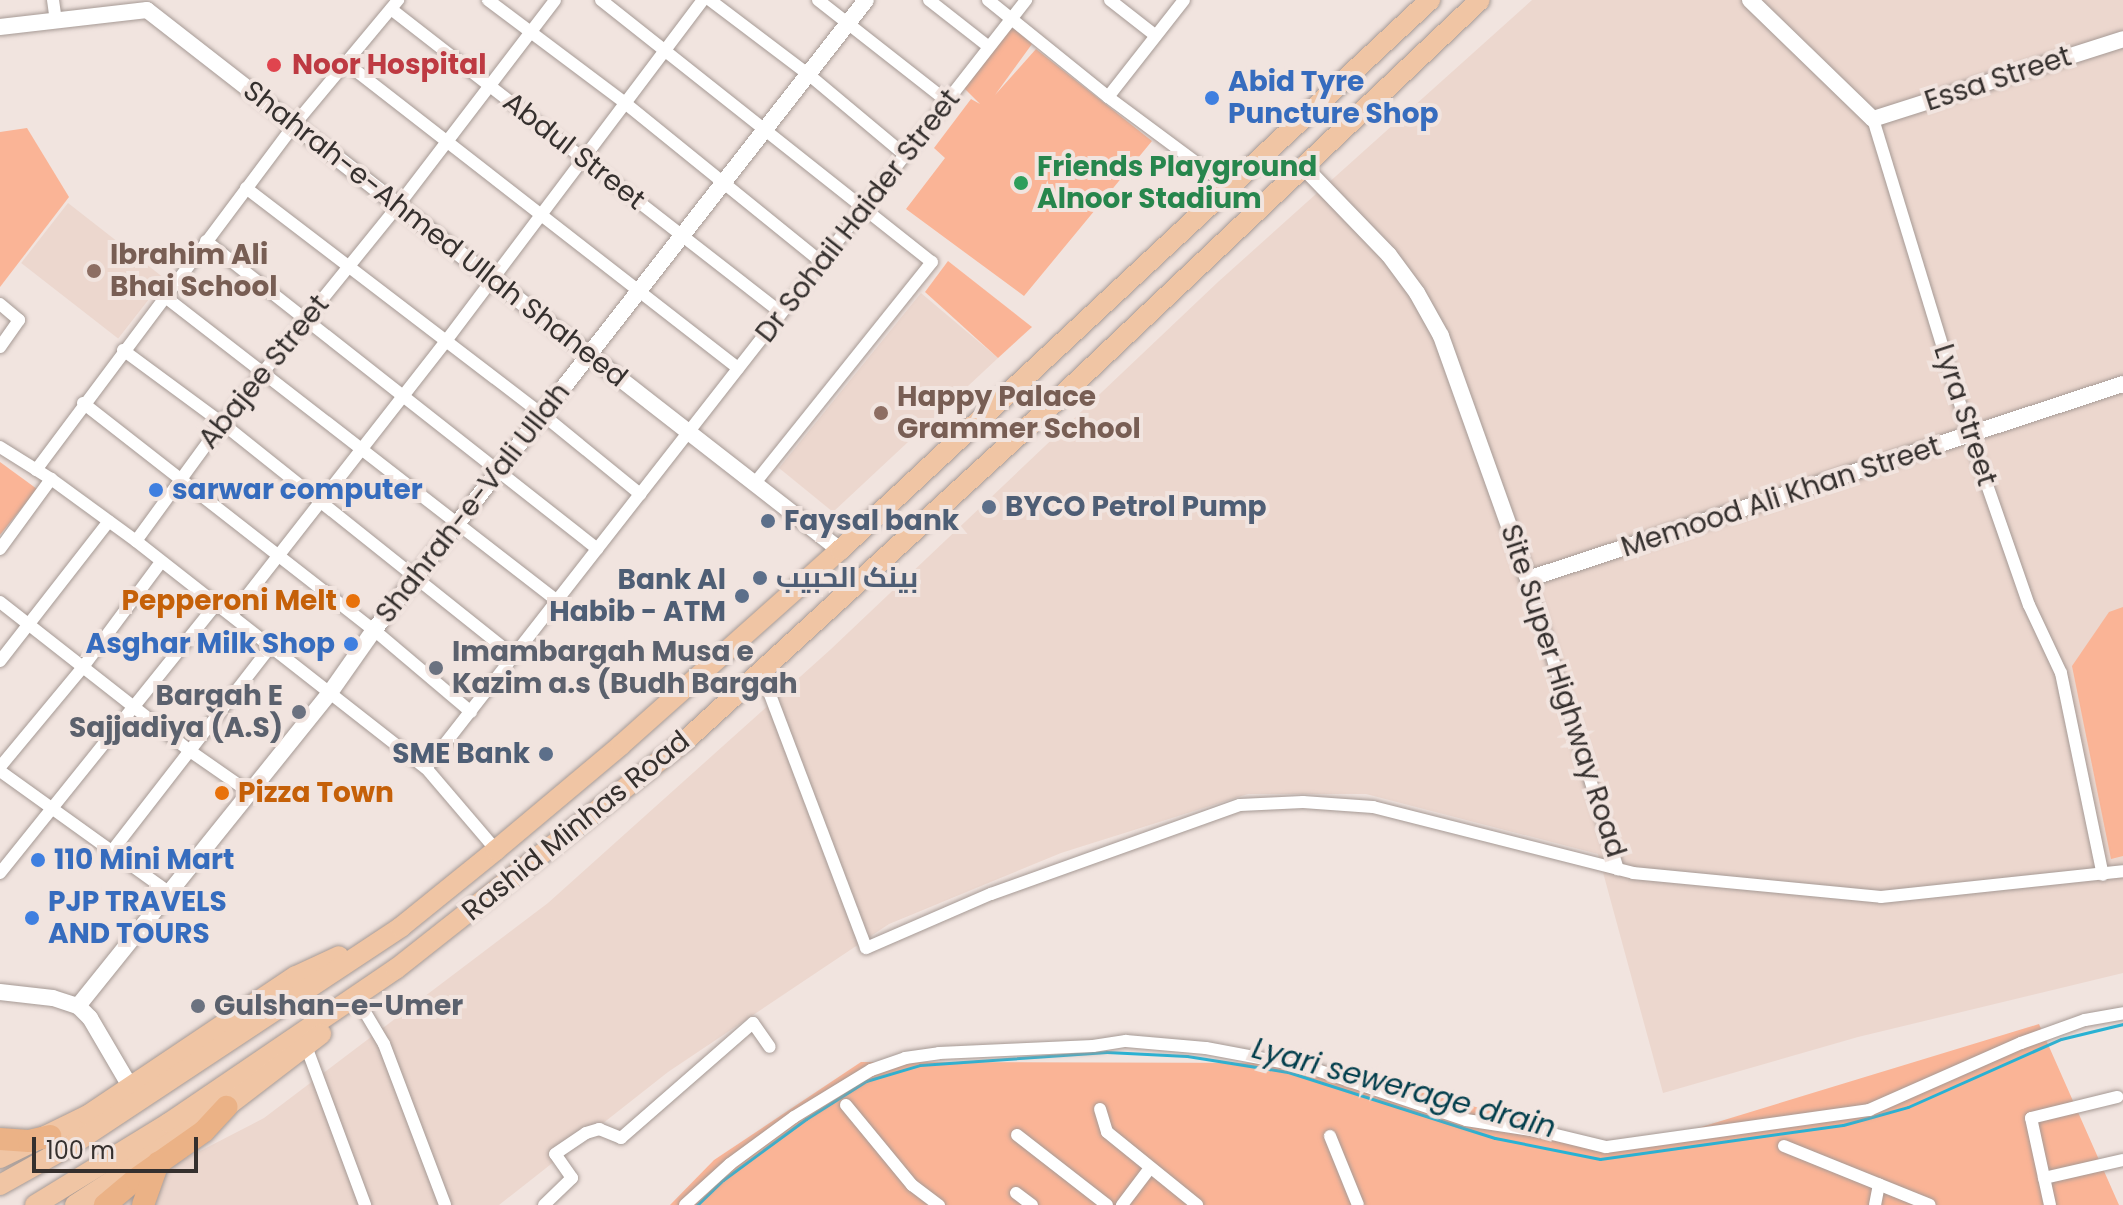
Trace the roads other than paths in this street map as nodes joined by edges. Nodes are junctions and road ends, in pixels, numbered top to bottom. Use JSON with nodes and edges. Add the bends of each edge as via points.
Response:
{"nodes":[{"id":1,"x":53,"y":0,"type":"edge"},
{"id":2,"x":488,"y":0,"type":"edge"},
{"id":3,"x":555,"y":0,"type":"edge"},
{"id":4,"x":601,"y":0,"type":"edge"},
{"id":5,"x":703,"y":0,"type":"edge"},
{"id":6,"x":710,"y":0,"type":"edge"},
{"id":7,"x":818,"y":0,"type":"edge"},
{"id":8,"x":866,"y":0,"type":"edge"},
{"id":9,"x":929,"y":0,"type":"edge"},
{"id":10,"x":988,"y":0,"type":"edge"},
{"id":11,"x":1026,"y":0,"type":"edge"},
{"id":12,"x":1110,"y":0,"type":"edge"},
{"id":13,"x":1184,"y":0,"type":"edge"},
{"id":14,"x":1430,"y":0,"type":"edge"},
{"id":15,"x":1480,"y":0,"type":"edge"},
{"id":16,"x":1750,"y":0,"type":"edge"},
{"id":17,"x":394,"y":4,"type":"edge"},
{"id":18,"x":151,"y":5,"type":"edge"},
{"id":19,"x":1011,"y":19,"type":"junction"},
{"id":20,"x":56,"y":21,"type":"junction"},
{"id":21,"x":848,"y":23,"type":"junction"},
{"id":22,"x":0,"y":27,"type":"edge"},
{"id":23,"x":529,"y":34,"type":"junction"},
{"id":24,"x":1156,"y":36,"type":"junction"},
{"id":25,"x":2123,"y":39,"type":"edge"},
{"id":26,"x":989,"y":47,"type":"junction"},
{"id":27,"x":666,"y":49,"type":"junction"},
{"id":28,"x":346,"y":63,"type":"junction"},
{"id":29,"x":808,"y":74,"type":"junction"},
{"id":30,"x":489,"y":86,"type":"junction"},
{"id":31,"x":1108,"y":97,"type":"junction"},
{"id":32,"x":947,"y":101,"type":"junction"},
{"id":33,"x":625,"y":103,"type":"junction"},
{"id":34,"x":1873,"y":119,"type":"junction"},
{"id":35,"x":294,"y":125,"type":"junction"},
{"id":36,"x":766,"y":128,"type":"junction"},
{"id":37,"x":445,"y":140,"type":"junction"},
{"id":38,"x":905,"y":155,"type":"junction"},
{"id":39,"x":584,"y":158,"type":"junction"},
{"id":40,"x":1302,"y":165,"type":"junction"},
{"id":41,"x":723,"y":183,"type":"junction"},
{"id":42,"x":1229,"y":187,"type":"junction"},
{"id":43,"x":246,"y":188,"type":"junction"},
{"id":44,"x":397,"y":207,"type":"junction"},
{"id":45,"x":862,"y":210,"type":"junction"},
{"id":46,"x":541,"y":216,"type":"junction"},
{"id":47,"x":682,"y":235,"type":"junction"},
{"id":48,"x":206,"y":241,"type":"junction"},
{"id":49,"x":821,"y":262,"type":"junction"},
{"id":50,"x":348,"y":267,"type":"junction"},
{"id":51,"x":492,"y":279,"type":"junction"},
{"id":52,"x":639,"y":290,"type":"junction"},
{"id":53,"x":164,"y":296,"type":"junction"},
{"id":54,"x":0,"y":304,"type":"edge"},
{"id":55,"x":781,"y":313,"type":"junction"},
{"id":56,"x":307,"y":320,"type":"junction"},
{"id":57,"x":446,"y":341,"type":"junction"},
{"id":58,"x":0,"y":347,"type":"edge"},
{"id":59,"x":123,"y":350,"type":"junction"},
{"id":60,"x":589,"y":353,"type":"junction"},
{"id":61,"x":738,"y":368,"type":"junction"},
{"id":62,"x":264,"y":376,"type":"junction"},
{"id":63,"x":2123,"y":384,"type":"edge"},
{"id":64,"x":403,"y":394,"type":"junction"},
{"id":65,"x":83,"y":403,"type":"junction"},
{"id":66,"x":542,"y":414,"type":"junction"},
{"id":67,"x":222,"y":423,"type":"junction"},
{"id":68,"x":689,"y":431,"type":"junction"},
{"id":69,"x":1970,"y":436,"type":"junction"},
{"id":70,"x":0,"y":447,"type":"edge"},
{"id":71,"x":361,"y":448,"type":"junction"},
{"id":72,"x":500,"y":469,"type":"junction"},
{"id":73,"x":36,"y":470,"type":"junction"},
{"id":74,"x":51,"y":479,"type":"junction"},
{"id":75,"x":179,"y":479,"type":"junction"},
{"id":76,"x":755,"y":483,"type":"junction"},
{"id":77,"x":640,"y":494,"type":"junction"},
{"id":78,"x":320,"y":501,"type":"junction"},
{"id":79,"x":109,"y":521,"type":"junction"},
{"id":80,"x":457,"y":524,"type":"junction"},
{"id":81,"x":136,"y":541,"type":"junction"},
{"id":82,"x":0,"y":549,"type":"edge"},
{"id":83,"x":597,"y":549,"type":"junction"},
{"id":84,"x":840,"y":550,"type":"junction"},
{"id":85,"x":277,"y":554,"type":"junction"},
{"id":86,"x":161,"y":562,"type":"junction"},
{"id":87,"x":415,"y":577,"type":"junction"},
{"id":88,"x":1528,"y":579,"type":"junction"},
{"id":89,"x":557,"y":601,"type":"junction"},
{"id":90,"x":0,"y":602,"type":"edge"},
{"id":91,"x":216,"y":604,"type":"junction"},
{"id":92,"x":232,"y":615,"type":"junction"},
{"id":93,"x":29,"y":625,"type":"junction"},
{"id":94,"x":374,"y":630,"type":"junction"},
{"id":95,"x":270,"y":647,"type":"junction"},
{"id":96,"x":514,"y":656,"type":"junction"},
{"id":97,"x":0,"y":661,"type":"edge"},
{"id":98,"x":83,"y":667,"type":"junction"},
{"id":99,"x":761,"y":671,"type":"junction"},
{"id":100,"x":329,"y":694,"type":"junction"},
{"id":101,"x":134,"y":708,"type":"junction"},
{"id":102,"x":471,"y":712,"type":"junction"},
{"id":103,"x":190,"y":751,"type":"junction"},
{"id":104,"x":426,"y":768,"type":"junction"},
{"id":105,"x":0,"y":769,"type":"edge"},
{"id":106,"x":249,"y":792,"type":"junction"},
{"id":107,"x":52,"y":808,"type":"junction"},
{"id":108,"x":496,"y":850,"type":"junction"},
{"id":109,"x":112,"y":851,"type":"junction"},
{"id":110,"x":1618,"y":869,"type":"junction"},
{"id":111,"x":2123,"y":871,"type":"edge"},
{"id":112,"x":0,"y":873,"type":"edge"},
{"id":113,"x":2103,"y":875,"type":"junction"},
{"id":114,"x":167,"y":891,"type":"junction"},
{"id":115,"x":396,"y":969,"type":"junction"},
{"id":116,"x":0,"y":992,"type":"edge"},
{"id":117,"x":359,"y":1002,"type":"junction"},
{"id":118,"x":78,"y":1006,"type":"junction"},
{"id":119,"x":2123,"y":1013,"type":"edge"},
{"id":120,"x":306,"y":1046,"type":"junction"},
{"id":121,"x":770,"y":1047,"type":"dead end"},
{"id":122,"x":141,"y":1090,"type":"junction"},
{"id":123,"x":2117,"y":1097,"type":"dead end"},
{"id":124,"x":846,"y":1105,"type":"dead end"},
{"id":125,"x":226,"y":1107,"type":"junction"},
{"id":126,"x":1100,"y":1109,"type":"dead end"},
{"id":127,"x":1017,"y":1135,"type":"dead end"},
{"id":128,"x":50,"y":1136,"type":"junction"},
{"id":129,"x":1330,"y":1136,"type":"dead end"},
{"id":130,"x":0,"y":1139,"type":"edge"},
{"id":131,"x":1784,"y":1146,"type":"dead end"},
{"id":132,"x":0,"y":1158,"type":"edge"},
{"id":133,"x":2123,"y":1160,"type":"edge"},
{"id":134,"x":158,"y":1163,"type":"junction"},
{"id":135,"x":1150,"y":1168,"type":"junction"},
{"id":136,"x":2044,"y":1178,"type":"junction"},
{"id":137,"x":1879,"y":1184,"type":"junction"},
{"id":138,"x":0,"y":1185,"type":"edge"},
{"id":139,"x":1016,"y":1193,"type":"dead end"},
{"id":140,"x":35,"y":1205,"type":"edge"},
{"id":141,"x":75,"y":1205,"type":"edge"},
{"id":142,"x":105,"y":1205,"type":"edge"},
{"id":143,"x":143,"y":1205,"type":"edge"},
{"id":144,"x":365,"y":1205,"type":"edge"},
{"id":145,"x":445,"y":1205,"type":"edge"},
{"id":146,"x":544,"y":1205,"type":"edge"},
{"id":147,"x":685,"y":1205,"type":"edge"},
{"id":148,"x":939,"y":1205,"type":"edge"},
{"id":149,"x":1032,"y":1205,"type":"edge"},
{"id":150,"x":1107,"y":1205,"type":"edge"},
{"id":151,"x":1122,"y":1205,"type":"edge"},
{"id":152,"x":1197,"y":1205,"type":"edge"},
{"id":153,"x":1358,"y":1205,"type":"edge"},
{"id":154,"x":1875,"y":1205,"type":"edge"},
{"id":155,"x":1930,"y":1205,"type":"edge"},
{"id":156,"x":2050,"y":1205,"type":"edge"}],
"edges":[{"from":1,"to":20,"type":"street"},
{"from":2,"to":23,"type":"street"},
{"from":3,"to":23,"type":"street","name":"Abajee Street"},
{"from":4,"to":27,"type":"street"},
{"from":5,"to":27,"type":"street"},
{"from":6,"to":29,"type":"street"},
{"from":7,"to":21,"type":"street"},
{"from":8,"to":21,"type":"street","name":"Shahrah-e-Vali Ullah"},
{"from":9,"to":26,"type":"street"},
{"from":10,"to":19,"type":"street"},
{"from":11,"to":19,"type":"street","name":"Dr Sohail Haider Street"},
{"from":12,"to":24,"type":"street"},
{"from":13,"to":24,"type":"street"},
{"from":14,"to":42,"type":"main road","name":"Rashid Minhas Road"},
{"from":15,"to":40,"type":"main road","name":"Rashid Minhas Road"},
{"from":16,"to":34,"type":"street","name":"Lyra Street"},
{"from":17,"to":28,"type":"street"},
{"from":17,"to":30,"type":"street","name":"Abdul Street"},
{"from":18,"to":20,"type":"street","name":"Shahrah-e-Ahmed Ullah Shaheed"},
{"from":18,"to":35,"type":"street","name":"Shahrah-e-Ahmed Ullah Shaheed"},
{"from":19,"to":26,"type":"street","name":"Dr Sohail Haider Street"},
{"from":19,"to":31,"type":"street"},
{"from":20,"to":22,"type":"street","name":"Shahrah-e-Ahmed Ullah Shaheed"},
{"from":21,"to":29,"type":"street","name":"Shahrah-e-Vali Ullah"},
{"from":21,"to":32,"type":"street"},
{"from":23,"to":30,"type":"street","name":"Abajee Street"},
{"from":23,"to":33,"type":"street"},
{"from":24,"to":31,"type":"street"},
{"from":25,"to":34,"type":"street","name":"Essa Street"},
{"from":26,"to":32,"type":"street","name":"Dr Sohail Haider Street"},
{"from":27,"to":33,"type":"street"},
{"from":27,"to":36,"type":"street"},
{"from":28,"to":35,"type":"street"},
{"from":28,"to":37,"type":"street"},
{"from":29,"to":36,"type":"street","name":"Shahrah-e-Vali Ullah"},
{"from":29,"to":38,"type":"street"},
{"from":30,"to":37,"type":"street","name":"Abajee Street"},
{"from":30,"to":39,"type":"street","name":"Abdul Street"},
{"from":31,"to":42,"type":"street"},
{"from":32,"to":38,"type":"street","name":"Dr Sohail Haider Street"},
{"from":33,"to":39,"type":"street"},
{"from":33,"to":41,"type":"street"},
{"from":34,"to":69,"type":"street","name":"Lyra Street"},
{"from":35,"to":43,"type":"street"},
{"from":35,"to":44,"type":"street","name":"Shahrah-e-Ahmed Ullah Shaheed"},
{"from":36,"to":41,"type":"street","name":"Shahrah-e-Vali Ullah"},
{"from":36,"to":45,"type":"street"},
{"from":37,"to":44,"type":"street","name":"Abajee Street"},
{"from":37,"to":46,"type":"street"},
{"from":38,"to":45,"type":"street","name":"Dr Sohail Haider Street"},
{"from":39,"to":46,"type":"street"},
{"from":39,"to":47,"type":"street","name":"Abdul Street"},
{"from":40,"to":88,"type":"street","name":"Site Super Highway Road","via":[[1389,255],[1435,325]]},
{"from":40,"to":99,"type":"main road","name":"Rashid Minhas Road","via":[[1054,403]]},
{"from":41,"to":47,"type":"street","name":"Shahrah-e-Vali Ullah"},
{"from":41,"to":49,"type":"street"},
{"from":42,"to":84,"type":"main road","name":"Rashid Minhas Road"},
{"from":43,"to":48,"type":"street"},
{"from":43,"to":50,"type":"street"},
{"from":44,"to":50,"type":"street","name":"Abajee Street"},
{"from":44,"to":51,"type":"street","name":"Shahrah-e-Ahmed Ullah Shaheed"},
{"from":45,"to":49,"type":"street","name":"Dr Sohail Haider Street"},
{"from":45,"to":76,"type":"street","via":[[932,262]]},
{"from":46,"to":51,"type":"street"},
{"from":46,"to":52,"type":"street"},
{"from":47,"to":52,"type":"street","name":"Shahrah-e-Vali Ullah"},
{"from":47,"to":55,"type":"street","name":"Abdul Street"},
{"from":48,"to":53,"type":"street"},
{"from":48,"to":56,"type":"street"},
{"from":49,"to":55,"type":"street","name":"Dr Sohail Haider Street"},
{"from":50,"to":56,"type":"street","name":"Abajee Street"},
{"from":50,"to":57,"type":"street"},
{"from":51,"to":57,"type":"street"},
{"from":51,"to":60,"type":"street","name":"Shahrah-e-Ahmed Ullah Shaheed"},
{"from":52,"to":60,"type":"street","name":"Shahrah-e-Vali Ullah"},
{"from":52,"to":61,"type":"street"},
{"from":53,"to":59,"type":"street"},
{"from":53,"to":62,"type":"street"},
{"from":54,"to":58,"type":"street","via":[[19,320]]},
{"from":55,"to":61,"type":"street","name":"Dr Sohail Haider Street"},
{"from":56,"to":62,"type":"street","name":"Abajee Street"},
{"from":56,"to":64,"type":"street"},
{"from":57,"to":64,"type":"street"},
{"from":57,"to":66,"type":"street"},
{"from":59,"to":65,"type":"street"},
{"from":59,"to":67,"type":"street"},
{"from":60,"to":66,"type":"street","name":"Shahrah-e-Vali Ullah"},
{"from":60,"to":68,"type":"street","name":"Shahrah-e-Ahmed Ullah Shaheed"},
{"from":61,"to":68,"type":"street","name":"Dr Sohail Haider Street"},
{"from":62,"to":67,"type":"street","name":"Abajee Street"},
{"from":62,"to":71,"type":"street"},
{"from":63,"to":69,"type":"street","name":"Memood Ali Khan Street"},
{"from":64,"to":71,"type":"street"},
{"from":64,"to":72,"type":"street"},
{"from":65,"to":73,"type":"street"},
{"from":65,"to":75,"type":"street"},
{"from":66,"to":72,"type":"street","name":"Shahrah-e-Vali Ullah"},
{"from":66,"to":77,"type":"street"},
{"from":67,"to":75,"type":"street","name":"Abajee Street"},
{"from":67,"to":78,"type":"street"},
{"from":68,"to":76,"type":"street","name":"Shahrah-e-Ahmed Ullah Shaheed"},
{"from":68,"to":77,"type":"street","name":"Dr Sohail Haider Street"},
{"from":69,"to":88,"type":"street","name":"Memood Ali Khan Street"},
{"from":69,"to":113,"type":"street","name":"Lyra Street","via":[[2032,614],[2061,673]]},
{"from":70,"to":73,"type":"street"},
{"from":71,"to":78,"type":"street"},
{"from":71,"to":80,"type":"street"},
{"from":72,"to":80,"type":"street","name":"Shahrah-e-Vali Ullah"},
{"from":72,"to":83,"type":"street"},
{"from":73,"to":74,"type":"street"},
{"from":74,"to":79,"type":"street"},
{"from":74,"to":82,"type":"street"},
{"from":75,"to":81,"type":"street","name":"Abajee Street"},
{"from":75,"to":85,"type":"street"},
{"from":76,"to":84,"type":"street","name":"Shahrah-e-Ahmed Ullah Shaheed"},
{"from":77,"to":83,"type":"street","name":"Dr Sohail Haider Street"},
{"from":78,"to":85,"type":"street"},
{"from":78,"to":87,"type":"street"},
{"from":79,"to":81,"type":"street"},
{"from":79,"to":93,"type":"street"},
{"from":80,"to":87,"type":"street","name":"Shahrah-e-Vali Ullah"},
{"from":80,"to":89,"type":"street"},
{"from":81,"to":86,"type":"street"},
{"from":83,"to":89,"type":"street","name":"Dr Sohail Haider Street"},
{"from":84,"to":108,"type":"main road","name":"Rashid Minhas Road"},
{"from":85,"to":92,"type":"street"},
{"from":85,"to":94,"type":"street"},
{"from":86,"to":91,"type":"street"},
{"from":86,"to":98,"type":"street"},
{"from":87,"to":94,"type":"street","name":"Shahrah-e-Vali Ullah"},
{"from":87,"to":96,"type":"street"},
{"from":88,"to":110,"type":"street","name":"Site Super Highway Road"},
{"from":89,"to":96,"type":"street","name":"Dr Sohail Haider Street"},
{"from":90,"to":93,"type":"street"},
{"from":91,"to":92,"type":"street"},
{"from":91,"to":101,"type":"street"},
{"from":92,"to":95,"type":"street"},
{"from":93,"to":97,"type":"street"},
{"from":93,"to":98,"type":"street"},
{"from":94,"to":100,"type":"street","name":"Shahrah-e-Vali Ullah"},
{"from":94,"to":102,"type":"street"},
{"from":95,"to":100,"type":"street"},
{"from":95,"to":103,"type":"street"},
{"from":96,"to":102,"type":"street","name":"Dr Sohail Haider Street"},
{"from":98,"to":101,"type":"street"},
{"from":98,"to":105,"type":"street"},
{"from":99,"to":110,"type":"street","via":[[866,948],[991,894],[1240,805],[1373,807]]},
{"from":99,"to":115,"type":"main road","name":"Rashid Minhas Road","via":[[685,741]]},
{"from":100,"to":104,"type":"street"},
{"from":100,"to":106,"type":"street","name":"Shahrah-e-Vali Ullah"},
{"from":101,"to":103,"type":"street"},
{"from":101,"to":107,"type":"street"},
{"from":102,"to":104,"type":"street","name":"Dr Sohail Haider Street"},
{"from":103,"to":106,"type":"street"},
{"from":103,"to":109,"type":"street"},
{"from":104,"to":108,"type":"street"},
{"from":105,"to":107,"type":"street"},
{"from":106,"to":114,"type":"street","name":"Shahrah-e-Vali Ullah"},
{"from":107,"to":109,"type":"street"},
{"from":107,"to":112,"type":"street"},
{"from":108,"to":122,"type":"main road","name":"Rashid Minhas Road","via":[[401,927],[296,976]]},
{"from":109,"to":114,"type":"street"},
{"from":110,"to":113,"type":"street","name":"Site Super Highway Road","via":[[1881,897]]},
{"from":111,"to":113,"type":"street","name":"Site Super Highway Road"},
{"from":114,"to":118,"type":"street","name":"Shahrah-e-Vali Ullah"},
{"from":115,"to":117,"type":"main road"},
{"from":115,"to":140,"type":"main road","name":"Rashid Minhas Road","via":[[169,1123]]},
{"from":116,"to":118,"type":"street"},
{"from":117,"to":120,"type":"main road"},
{"from":117,"to":145,"type":"street","via":[[384,1044]]},
{"from":118,"to":122,"type":"street"},
{"from":119,"to":147,"type":"street","via":[[2085,1020],[2021,1043],[1869,1110],[1606,1147],[1466,1120],[1308,1067],[1206,1048],[1126,1041],[939,1053],[871,1070],[742,1154]]},
{"from":120,"to":125,"type":"main road"},
{"from":120,"to":144,"type":"street"},
{"from":121,"to":146,"type":"street","via":[[753,1023],[621,1138],[599,1129],[565,1147],[555,1154],[572,1178]]},
{"from":122,"to":128,"type":"main road"},
{"from":122,"to":138,"type":"main road","via":[[75,1143]]},
{"from":123,"to":136,"type":"street","via":[[2031,1118]]},
{"from":124,"to":148,"type":"street","via":[[912,1185]]},
{"from":125,"to":134,"type":"highway","via":[[204,1131]]},
{"from":125,"to":141,"type":"main road"},
{"from":126,"to":135,"type":"street","via":[[1107,1132]]},
{"from":127,"to":150,"type":"street"},
{"from":128,"to":130,"type":"highway"},
{"from":128,"to":132,"type":"main road"},
{"from":129,"to":153,"type":"street"},
{"from":131,"to":137,"type":"street"},
{"from":133,"to":136,"type":"street"},
{"from":134,"to":142,"type":"highway"},
{"from":134,"to":143,"type":"highway"},
{"from":135,"to":151,"type":"street"},
{"from":135,"to":152,"type":"street"},
{"from":136,"to":156,"type":"street"},
{"from":137,"to":154,"type":"street"},
{"from":137,"to":155,"type":"street"},
{"from":139,"to":149,"type":"street"}]}
